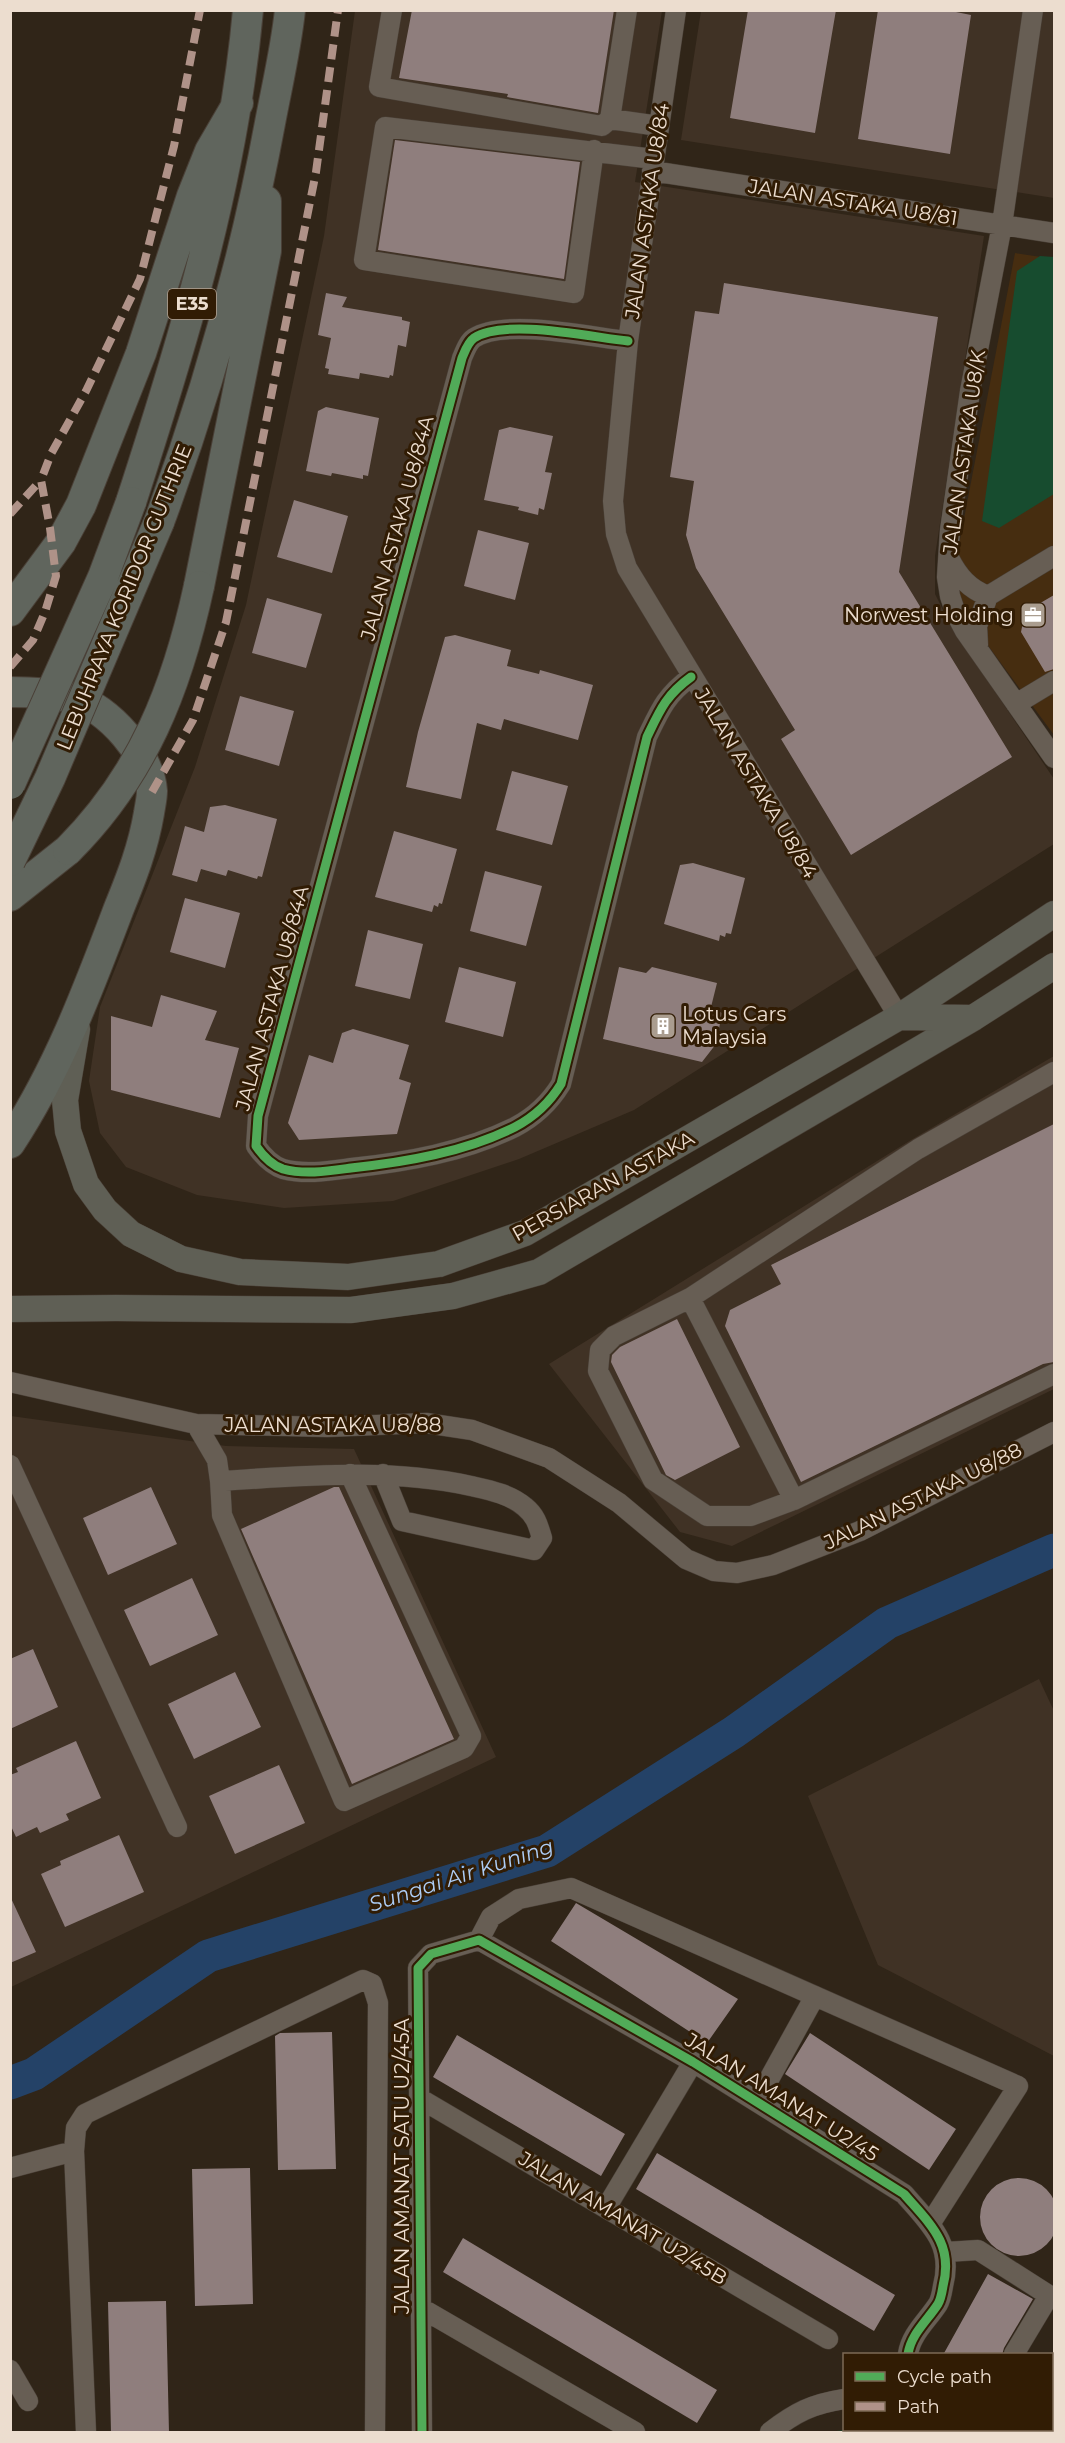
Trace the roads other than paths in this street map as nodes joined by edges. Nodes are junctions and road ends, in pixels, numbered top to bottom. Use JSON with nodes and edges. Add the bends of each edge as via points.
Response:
{"nodes":[{"id":1,"x":248,"y":10,"type":"edge"},
{"id":2,"x":290,"y":10,"type":"edge"},
{"id":3,"x":392,"y":10,"type":"edge"},
{"id":4,"x":627,"y":10,"type":"edge"},
{"id":5,"x":676,"y":10,"type":"edge"},
{"id":6,"x":1033,"y":10,"type":"edge"},
{"id":7,"x":238,"y":103,"type":"junction"},
{"id":8,"x":610,"y":119,"type":"junction"},
{"id":9,"x":659,"y":126,"type":"junction"},
{"id":10,"x":266,"y":150,"type":"junction"},
{"id":11,"x":594,"y":150,"type":"junction"},
{"id":12,"x":653,"y":165,"type":"junction"},
{"id":13,"x":1002,"y":225,"type":"junction"},
{"id":14,"x":1054,"y":233,"type":"edge"},
{"id":15,"x":628,"y":341,"type":"junction"},
{"id":16,"x":1054,"y":556,"type":"edge"},
{"id":17,"x":949,"y":558,"type":"junction"},
{"id":18,"x":988,"y":596,"type":"junction"},
{"id":19,"x":10,"y":611,"type":"edge"},
{"id":20,"x":978,"y":645,"type":"junction"},
{"id":21,"x":692,"y":677,"type":"junction"},
{"id":22,"x":1054,"y":681,"type":"edge"},
{"id":23,"x":17,"y":697,"type":"edge"},
{"id":24,"x":1016,"y":704,"type":"junction"},
{"id":25,"x":1054,"y":758,"type":"edge"},
{"id":26,"x":10,"y":784,"type":"edge"},
{"id":27,"x":10,"y":861,"type":"edge"},
{"id":28,"x":10,"y":896,"type":"edge"},
{"id":29,"x":1054,"y":914,"type":"edge"},
{"id":30,"x":1054,"y":966,"type":"edge"},
{"id":31,"x":80,"y":1011,"type":"junction"},
{"id":32,"x":899,"y":1017,"type":"junction"},
{"id":33,"x":973,"y":1018,"type":"junction"},
{"id":34,"x":1054,"y":1072,"type":"edge"},
{"id":35,"x":10,"y":1143,"type":"edge"},
{"id":36,"x":690,"y":1298,"type":"junction"},
{"id":37,"x":10,"y":1310,"type":"edge"},
{"id":38,"x":1054,"y":1374,"type":"edge"},
{"id":39,"x":10,"y":1382,"type":"edge"},
{"id":40,"x":196,"y":1424,"type":"junction"},
{"id":41,"x":1054,"y":1432,"type":"edge"},
{"id":42,"x":10,"y":1465,"type":"edge"},
{"id":43,"x":350,"y":1474,"type":"junction"},
{"id":44,"x":383,"y":1474,"type":"junction"},
{"id":45,"x":220,"y":1481,"type":"junction"},
{"id":46,"x":794,"y":1500,"type":"junction"},
{"id":47,"x":177,"y":1827,"type":"dead end"},
{"id":48,"x":479,"y":1940,"type":"junction"},
{"id":49,"x":815,"y":1996,"type":"junction"},
{"id":50,"x":693,"y":2062,"type":"junction"},
{"id":51,"x":419,"y":2098,"type":"junction"},
{"id":52,"x":757,"y":2101,"type":"junction"},
{"id":53,"x":74,"y":2151,"type":"junction"},
{"id":54,"x":10,"y":2168,"type":"edge"},
{"id":55,"x":606,"y":2208,"type":"junction"},
{"id":56,"x":930,"y":2224,"type":"junction"},
{"id":57,"x":946,"y":2252,"type":"junction"},
{"id":58,"x":421,"y":2307,"type":"junction"},
{"id":59,"x":828,"y":2339,"type":"dead end"},
{"id":60,"x":908,"y":2353,"type":"edge"},
{"id":61,"x":1015,"y":2353,"type":"edge"},
{"id":62,"x":10,"y":2370,"type":"edge"},
{"id":63,"x":843,"y":2399,"type":"edge"},
{"id":64,"x":28,"y":2401,"type":"dead end"},
{"id":65,"x":86,"y":2433,"type":"edge"},
{"id":66,"x":375,"y":2433,"type":"edge"},
{"id":67,"x":422,"y":2433,"type":"edge"},
{"id":68,"x":635,"y":2433,"type":"edge"},
{"id":69,"x":770,"y":2433,"type":"edge"}],
"edges":[{"from":1,"to":7,"type":"highway","name":"LEBUHRAYA KORIDOR GUTHRIE","number":"E35"},
{"from":2,"to":10,"type":"highway","name":"LEBUHRAYA KORIDOR GUTHRIE","number":"E35"},
{"from":3,"to":8,"type":"street","via":[[379,87],[602,126]]},
{"from":4,"to":8,"type":"street"},
{"from":5,"to":9,"type":"street","name":"JALAN ASTAKA U8/84"},
{"from":6,"to":13,"type":"street","name":"JALAN ASTAKA U8/K"},
{"from":7,"to":19,"type":"highway","via":[[210,151],[192,195],[141,353],[81,505],[61,542]]},
{"from":7,"to":26,"type":"highway","name":"LEBUHRAYA KORIDOR GUTHRIE","number":"E35","bridge":true,"via":[[192,305],[131,502],[103,577]]},
{"from":8,"to":9,"type":"street"},
{"from":9,"to":12,"type":"street","name":"JALAN ASTAKA U8/84"},
{"from":10,"to":27,"type":"highway","name":"LEBUHRAYA KORIDOR GUTHRIE","number":"E35","bridge":true,"via":[[240,261],[179,469],[50,778]]},
{"from":10,"to":28,"type":"highway","bridge":true,"via":[[266,251],[182,656],[152,734],[111,801],[68,850]]},
{"from":11,"to":11,"type":"street","name":"JALAN ASTAKA U8/81","via":[[385,127],[364,260],[574,294]]},
{"from":11,"to":12,"type":"street","name":"JALAN ASTAKA U8/81"},
{"from":12,"to":13,"type":"street","name":"JALAN ASTAKA U8/81"},
{"from":12,"to":15,"type":"street","name":"JALAN ASTAKA U8/84"},
{"from":13,"to":14,"type":"street","name":"JALAN ASTAKA U8/81"},
{"from":13,"to":17,"type":"street","name":"JALAN ASTAKA U8/K","via":[[970,391]]},
{"from":15,"to":21,"type":"street","name":"JALAN ASTAKA U8/84","via":[[613,501],[616,534],[627,568]]},
{"from":15,"to":21,"type":"street","name":"JALAN ASTAKA U8/84A","via":[[516,328],[487,332],[472,339],[462,358],[258,1116],[256,1146],[267,1160],[283,1169],[315,1172],[409,1161],[516,1127],[552,1098],[561,1084],[647,737],[662,705],[674,689]]},
{"from":16,"to":18,"type":"street"},
{"from":17,"to":18,"type":"street","via":[[957,575]]},
{"from":17,"to":20,"type":"street","name":"JALAN ASTAKA U8/K","via":[[950,596],[961,622]]},
{"from":18,"to":20,"type":"street","via":[[977,626]]},
{"from":20,"to":24,"type":"street","name":"JALAN ASTAKA U8/K"},
{"from":21,"to":32,"type":"street","name":"JALAN ASTAKA U8/84"},
{"from":22,"to":24,"type":"street"},
{"from":23,"to":31,"type":"highway","via":[[45,692],[76,699],[105,714],[137,750],[148,771],[152,792],[143,845]]},
{"from":24,"to":25,"type":"street","name":"JALAN ASTAKA U8/K"},
{"from":29,"to":32,"type":"main road","name":"PERSIARAN ASTAKA"},
{"from":30,"to":33,"type":"main road","name":"PERSIARAN ASTAKA"},
{"from":31,"to":32,"type":"main road","name":"PERSIARAN ASTAKA","via":[[65,1100],[66,1117],[86,1184],[105,1210],[131,1234],[181,1259],[240,1272],[348,1277],[439,1264],[525,1233]]},
{"from":31,"to":35,"type":"highway","via":[[64,1048]]},
{"from":32,"to":33,"type":"main road"},
{"from":33,"to":37,"type":"main road","name":"PERSIARAN ASTAKA","via":[[539,1272],[453,1296],[351,1310]]},
{"from":34,"to":36,"type":"street","via":[[918,1149]]},
{"from":36,"to":46,"type":"street"},
{"from":36,"to":46,"type":"street","via":[[614,1336],[600,1350],[598,1371],[653,1480],[707,1516],[751,1516]]},
{"from":38,"to":46,"type":"street"},
{"from":39,"to":40,"type":"street","name":"JALAN ASTAKA U8/88"},
{"from":40,"to":41,"type":"street","name":"JALAN ASTAKA U8/88","via":[[327,1427],[426,1423],[472,1430],[549,1458],[619,1503],[686,1559],[714,1571],[737,1573],[773,1565],[860,1531]]},
{"from":40,"to":45,"type":"street","via":[[217,1460]]},
{"from":42,"to":47,"type":"street"},
{"from":43,"to":44,"type":"street"},
{"from":43,"to":45,"type":"street"},
{"from":43,"to":45,"type":"street","via":[[471,1736],[464,1748],[344,1801],[222,1515]]},
{"from":44,"to":44,"type":"street","via":[[444,1480],[498,1492],[524,1506],[537,1519],[542,1538],[534,1550],[402,1521]]},
{"from":48,"to":49,"type":"street","via":[[491,1917],[519,1899],[571,1887]]},
{"from":48,"to":50,"type":"street","name":"JALAN AMANAT U2/45"},
{"from":48,"to":51,"type":"street","name":"JALAN AMANAT SATU U2/45A","via":[[431,1954],[418,1968]]},
{"from":49,"to":52,"type":"street"},
{"from":49,"to":56,"type":"street","via":[[1018,2086]]},
{"from":50,"to":52,"type":"street","name":"JALAN AMANAT U2/45"},
{"from":50,"to":55,"type":"street"},
{"from":51,"to":55,"type":"street","name":"JALAN AMANAT U2/45B"},
{"from":51,"to":58,"type":"street","name":"JALAN AMANAT SATU U2/45A"},
{"from":52,"to":56,"type":"street","name":"JALAN AMANAT U2/45","via":[[904,2194]]},
{"from":53,"to":54,"type":"street"},
{"from":53,"to":65,"type":"street"},
{"from":53,"to":66,"type":"street","via":[[76,2128],[85,2114],[363,1980],[372,1984],[378,2003]]},
{"from":55,"to":59,"type":"street","name":"JALAN AMANAT U2/45B"},
{"from":56,"to":57,"type":"street","name":"JALAN AMANAT U2/45"},
{"from":57,"to":60,"type":"street","via":[[940,2301],[910,2342]]},
{"from":57,"to":61,"type":"street","via":[[978,2250],[1047,2294]]},
{"from":58,"to":67,"type":"street","name":"JALAN AMANAT SATU U2/45A"},
{"from":58,"to":68,"type":"street"},
{"from":62,"to":64,"type":"street"},
{"from":63,"to":69,"type":"street","via":[[816,2404]]}]}
